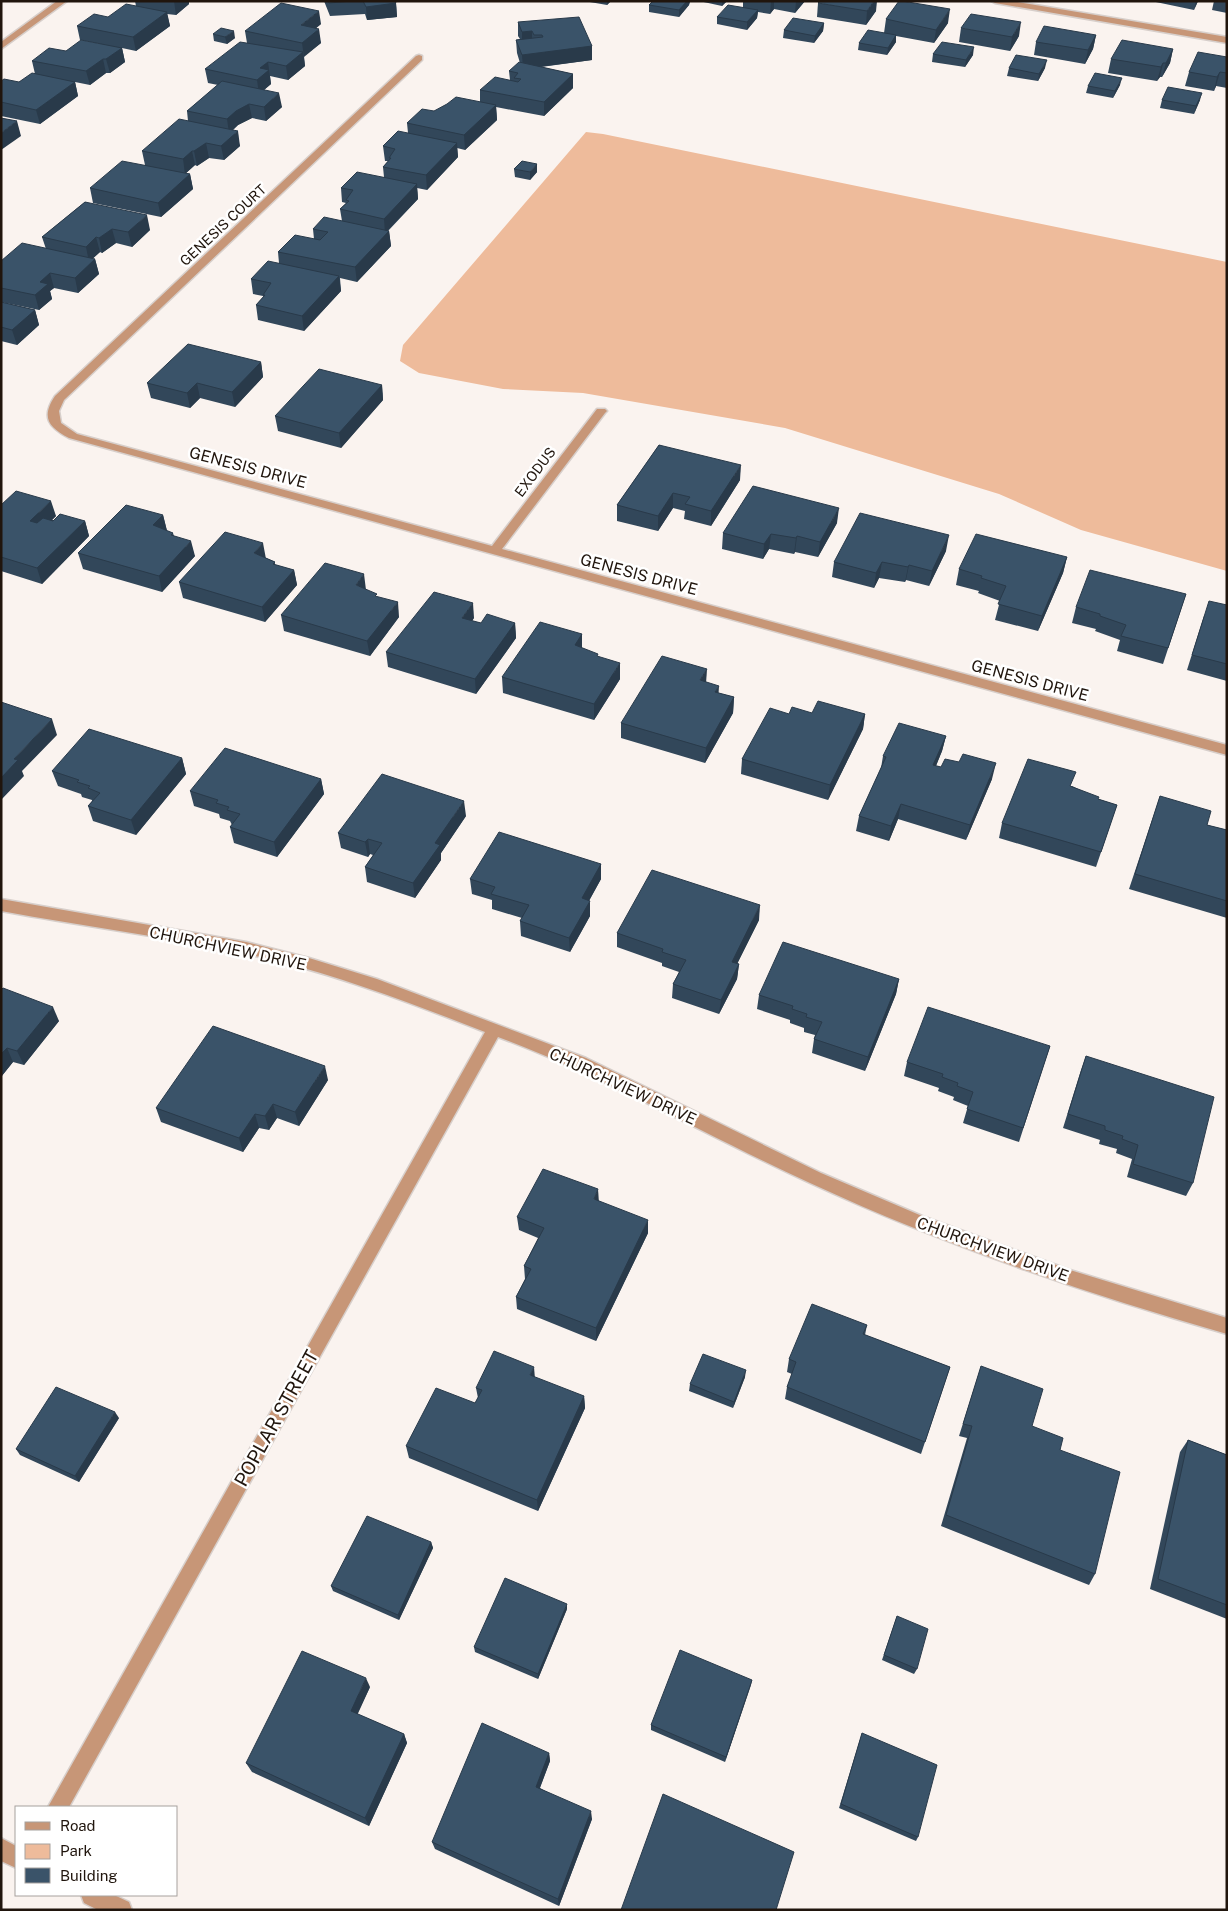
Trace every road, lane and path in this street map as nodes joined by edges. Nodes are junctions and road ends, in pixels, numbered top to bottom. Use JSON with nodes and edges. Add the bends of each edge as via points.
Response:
{"nodes":[{"id":1,"x":63,"y":1,"type":"edge"},
{"id":2,"x":995,"y":1,"type":"edge"},
{"id":3,"x":1227,"y":40,"type":"edge"},
{"id":4,"x":1,"y":46,"type":"edge"},
{"id":5,"x":418,"y":58,"type":"dead end"},
{"id":6,"x":601,"y":411,"type":"dead end"},
{"id":7,"x":51,"y":415,"type":"joint"},
{"id":8,"x":494,"y":551,"type":"junction"},
{"id":9,"x":1227,"y":750,"type":"edge"},
{"id":10,"x":1,"y":904,"type":"edge"},
{"id":11,"x":494,"y":1029,"type":"junction"},
{"id":12,"x":1227,"y":1326,"type":"edge"},
{"id":13,"x":59,"y":1806,"type":"edge"},
{"id":14,"x":1,"y":1849,"type":"edge"},
{"id":15,"x":15,"y":1856,"type":"edge"},
{"id":16,"x":94,"y":1896,"type":"edge"},
{"id":17,"x":121,"y":1910,"type":"edge"}],
"edges":[{"from":1,"to":4,"type":"street"},
{"from":2,"to":3,"type":"street"},
{"from":5,"to":7,"type":"street","name":"GENESIS COURT","via":[[60,398]]},
{"from":6,"to":8,"type":"street","name":"EXODUS"},
{"from":7,"to":8,"type":"street","name":"GENESIS DRIVE","via":[[58,428],[73,436]]},
{"from":8,"to":9,"type":"street","name":"GENESIS DRIVE"},
{"from":10,"to":11,"type":"street","name":"CHURCHVIEW DRIVE","via":[[246,948],[306,963]]},
{"from":11,"to":12,"type":"street","name":"CHURCHVIEW DRIVE","via":[[590,1067],[815,1178],[935,1229],[1041,1269]]},
{"from":11,"to":13,"type":"street","name":"POPLAR STREET"},
{"from":14,"to":15,"type":"street"},
{"from":16,"to":17,"type":"street"}]}
